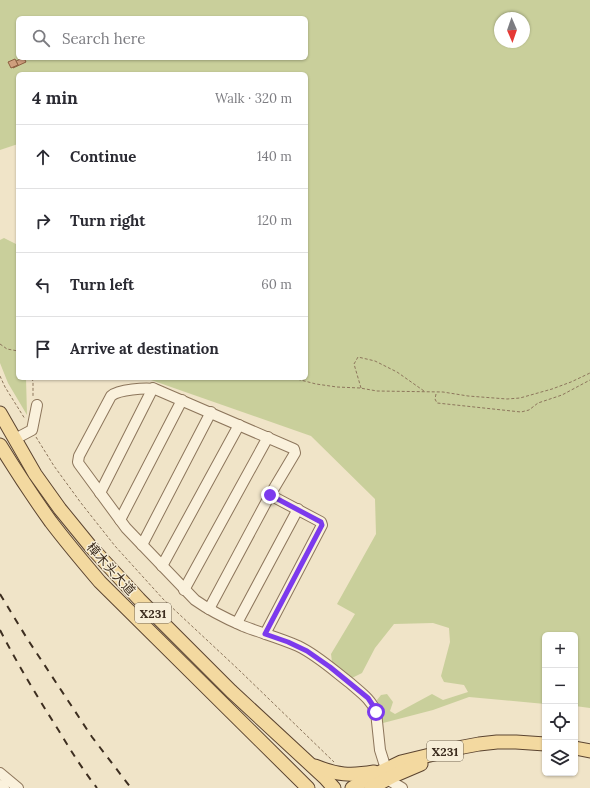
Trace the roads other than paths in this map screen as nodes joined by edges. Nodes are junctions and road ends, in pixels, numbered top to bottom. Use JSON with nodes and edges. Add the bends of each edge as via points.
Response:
{"nodes":[{"id":1,"x":146,"y":386,"type":"junction"},
{"id":2,"x":182,"y":400,"type":"junction"},
{"id":3,"x":36,"y":408,"type":"road end"},
{"id":4,"x":211,"y":412,"type":"junction"},
{"id":5,"x":0,"y":413,"type":"edge"},
{"id":6,"x":240,"y":425,"type":"junction"},
{"id":7,"x":268,"y":437,"type":"junction"},
{"id":8,"x":15,"y":439,"type":"junction"},
{"id":9,"x":0,"y":445,"type":"edge"},
{"id":10,"x":100,"y":493,"type":"junction"},
{"id":11,"x":270,"y":495,"type":"junction"},
{"id":12,"x":298,"y":509,"type":"junction"},
{"id":13,"x":120,"y":520,"type":"junction"},
{"id":14,"x":142,"y":545,"type":"junction"},
{"id":15,"x":162,"y":566,"type":"junction"},
{"id":16,"x":184,"y":590,"type":"junction"},
{"id":17,"x":209,"y":609,"type":"junction"},
{"id":18,"x":236,"y":623,"type":"junction"},
{"id":19,"x":265,"y":634,"type":"junction"},
{"id":20,"x":542,"y":744,"type":"edge"},
{"id":21,"x":578,"y":749,"type":"edge"},
{"id":22,"x":542,"y":750,"type":"edge"},
{"id":23,"x":590,"y":751,"type":"edge"},
{"id":24,"x":578,"y":756,"type":"edge"},
{"id":25,"x":590,"y":758,"type":"edge"},
{"id":26,"x":306,"y":761,"type":"junction"},
{"id":27,"x":287,"y":768,"type":"junction"},
{"id":28,"x":0,"y":773,"type":"edge"},
{"id":29,"x":385,"y":773,"type":"junction"},
{"id":30,"x":0,"y":785,"type":"edge"},
{"id":31,"x":4,"y":788,"type":"edge"},
{"id":32,"x":18,"y":788,"type":"edge"},
{"id":33,"x":296,"y":788,"type":"edge"},
{"id":34,"x":308,"y":788,"type":"edge"},
{"id":35,"x":334,"y":788,"type":"edge"},
{"id":36,"x":352,"y":788,"type":"edge"},
{"id":37,"x":371,"y":788,"type":"edge"},
{"id":38,"x":402,"y":788,"type":"edge"}],
"edges":[{"from":1,"to":2,"type":"street"},
{"from":1,"to":10,"type":"street"},
{"from":1,"to":10,"type":"street","via":[[111,396],[79,456],[79,464]]},
{"from":2,"to":4,"type":"street"},
{"from":2,"to":13,"type":"street"},
{"from":3,"to":8,"type":"street","via":[[32,430]]},
{"from":4,"to":6,"type":"street"},
{"from":4,"to":14,"type":"street"},
{"from":5,"to":8,"type":"main road","name":"樟木头大道","number":"X231"},
{"from":6,"to":7,"type":"street"},
{"from":6,"to":15,"type":"street"},
{"from":7,"to":11,"type":"street","via":[[293,448],[295,452]]},
{"from":7,"to":16,"type":"street"},
{"from":8,"to":26,"type":"main road","name":"樟木头大道","number":"X231","via":[[35,474],[91,547],[231,691]]},
{"from":9,"to":27,"type":"main road","name":"樟木头大道","number":"X231","via":[[51,522],[100,582]]},
{"from":10,"to":13,"type":"street"},
{"from":11,"to":12,"type":"street"},
{"from":11,"to":17,"type":"street"},
{"from":12,"to":18,"type":"street"},
{"from":12,"to":19,"type":"street","via":[[322,525]]},
{"from":13,"to":14,"type":"street"},
{"from":14,"to":15,"type":"street"},
{"from":15,"to":16,"type":"street"},
{"from":16,"to":17,"type":"street"},
{"from":17,"to":18,"type":"street"},
{"from":18,"to":19,"type":"street"},
{"from":19,"to":29,"type":"street","via":[[307,651],[371,702],[376,712]]},
{"from":20,"to":29,"type":"main road","number":"X231","via":[[479,744],[412,759]]},
{"from":21,"to":23,"type":"main road"},
{"from":22,"to":29,"type":"main road","number":"X231","via":[[507,748],[469,752]]},
{"from":24,"to":25,"type":"main road"},
{"from":26,"to":29,"type":"main road","via":[[338,773]]},
{"from":26,"to":35,"type":"main road","name":"樟木头大道","number":"X231"},
{"from":27,"to":33,"type":"main road"},
{"from":27,"to":34,"type":"main road","name":"樟木头大道","number":"X231"},
{"from":28,"to":32,"type":"street"},
{"from":29,"to":36,"type":"main road","number":"X231"},
{"from":29,"to":37,"type":"main road","number":"X231"},
{"from":29,"to":38,"type":"street"},
{"from":30,"to":31,"type":"street"}]}
